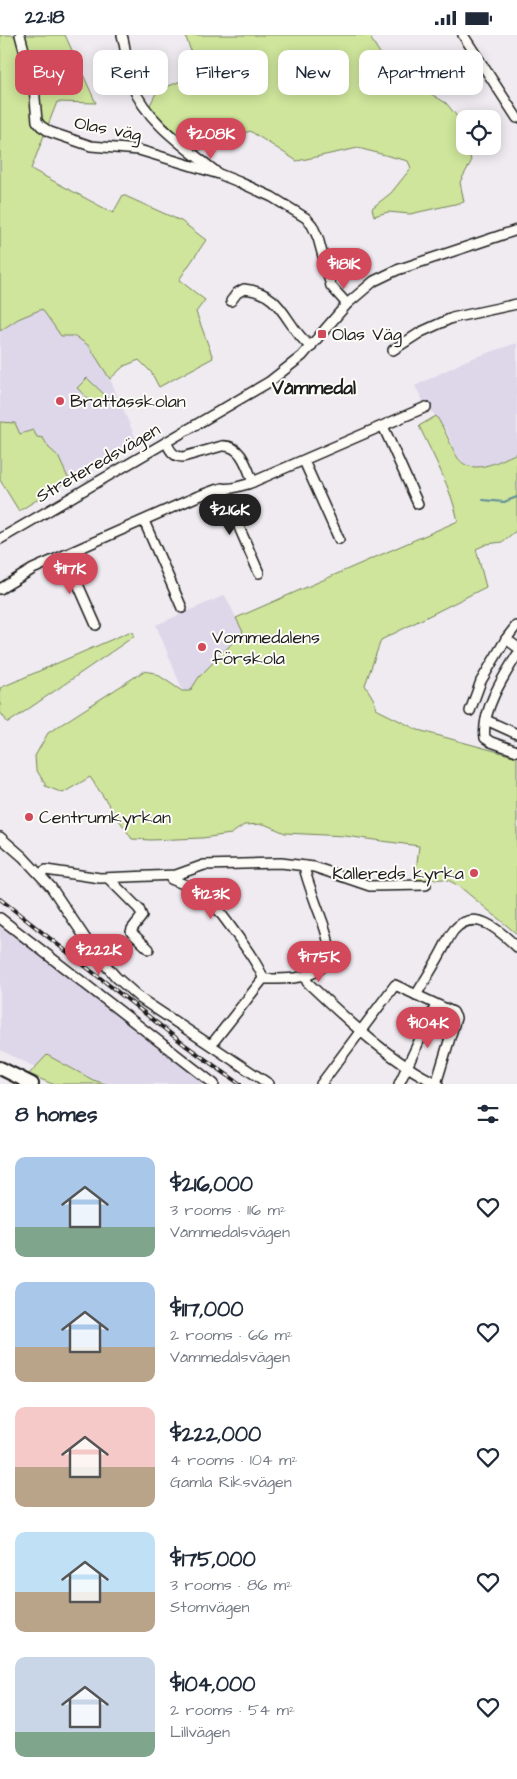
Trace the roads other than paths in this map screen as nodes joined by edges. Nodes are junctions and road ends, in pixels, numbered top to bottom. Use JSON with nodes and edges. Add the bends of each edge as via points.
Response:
{"nodes":[{"id":1,"x":20,"y":35,"type":"edge"},
{"id":2,"x":122,"y":35,"type":"edge"},
{"id":3,"x":463,"y":35,"type":"edge"},
{"id":4,"x":517,"y":118,"type":"edge"},
{"id":5,"x":219,"y":174,"type":"junction"},
{"id":6,"x":517,"y":230,"type":"edge"},
{"id":7,"x":231,"y":301,"type":"dead end"},
{"id":8,"x":517,"y":303,"type":"edge"},
{"id":9,"x":347,"y":304,"type":"junction"},
{"id":10,"x":311,"y":347,"type":"junction"},
{"id":11,"x":393,"y":350,"type":"dead end"},
{"id":12,"x":426,"y":407,"type":"dead end"},
{"id":13,"x":383,"y":426,"type":"junction"},
{"id":14,"x":166,"y":442,"type":"junction"},
{"id":15,"x":304,"y":461,"type":"junction"},
{"id":16,"x":253,"y":482,"type":"junction"},
{"id":17,"x":222,"y":488,"type":"junction"},
{"id":18,"x":418,"y":504,"type":"dead end"},
{"id":19,"x":144,"y":521,"type":"junction"},
{"id":20,"x":0,"y":539,"type":"edge"},
{"id":21,"x":338,"y":539,"type":"dead end"},
{"id":22,"x":66,"y":555,"type":"junction"},
{"id":23,"x":259,"y":573,"type":"dead end"},
{"id":24,"x":0,"y":589,"type":"edge"},
{"id":25,"x":182,"y":608,"type":"dead end"},
{"id":26,"x":96,"y":625,"type":"dead end"},
{"id":27,"x":516,"y":626,"type":"edge"},
{"id":28,"x":506,"y":639,"type":"junction"},
{"id":29,"x":517,"y":647,"type":"edge"},
{"id":30,"x":517,"y":655,"type":"edge"},
{"id":31,"x":470,"y":711,"type":"dead end"},
{"id":32,"x":486,"y":720,"type":"junction"},
{"id":33,"x":517,"y":734,"type":"edge"},
{"id":34,"x":517,"y":751,"type":"edge"},
{"id":35,"x":0,"y":837,"type":"edge"},
{"id":36,"x":305,"y":866,"type":"junction"},
{"id":37,"x":40,"y":874,"type":"junction"},
{"id":38,"x":170,"y":876,"type":"junction"},
{"id":39,"x":108,"y":878,"type":"junction"},
{"id":40,"x":426,"y":885,"type":"dead end"},
{"id":41,"x":0,"y":918,"type":"edge"},
{"id":42,"x":517,"y":947,"type":"edge"},
{"id":43,"x":149,"y":949,"type":"dead end"},
{"id":44,"x":306,"y":976,"type":"junction"},
{"id":45,"x":263,"y":979,"type":"junction"},
{"id":46,"x":416,"y":995,"type":"junction"},
{"id":47,"x":436,"y":1005,"type":"junction"},
{"id":48,"x":361,"y":1031,"type":"junction"},
{"id":49,"x":211,"y":1045,"type":"junction"},
{"id":50,"x":408,"y":1066,"type":"junction"},
{"id":51,"x":0,"y":1068,"type":"edge"},
{"id":52,"x":32,"y":1084,"type":"edge"},
{"id":53,"x":214,"y":1084,"type":"edge"},
{"id":54,"x":269,"y":1084,"type":"edge"},
{"id":55,"x":321,"y":1084,"type":"edge"},
{"id":56,"x":399,"y":1084,"type":"edge"},
{"id":57,"x":437,"y":1084,"type":"edge"}],
"edges":[{"from":1,"to":5,"type":"street","name":"Olas väg","via":[[34,87],[37,121],[45,130],[91,146],[139,151]]},
{"from":2,"to":5,"type":"street","via":[[132,83],[144,106],[167,131]]},
{"from":3,"to":4,"type":"street"},
{"from":5,"to":9,"type":"street","name":"Olas väg","via":[[272,197],[306,218],[315,231],[330,286]]},
{"from":6,"to":9,"type":"street","name":"Streteredsvägen","via":[[397,269],[374,281]]},
{"from":7,"to":10,"type":"street","via":[[244,289],[268,296]]},
{"from":8,"to":11,"type":"street","via":[[452,318]]},
{"from":9,"to":10,"type":"street","name":"Streteredsvägen"},
{"from":10,"to":14,"type":"street","name":"Streteredsvägen","via":[[269,382]]},
{"from":12,"to":13,"type":"street"},
{"from":13,"to":15,"type":"street"},
{"from":13,"to":18,"type":"street"},
{"from":14,"to":16,"type":"street","via":[[178,457],[222,446],[234,448],[242,457]]},
{"from":14,"to":20,"type":"street","name":"Streteredsvägen"},
{"from":15,"to":16,"type":"street"},
{"from":15,"to":21,"type":"street"},
{"from":16,"to":17,"type":"street"},
{"from":17,"to":19,"type":"street"},
{"from":17,"to":23,"type":"street"},
{"from":19,"to":22,"type":"street"},
{"from":19,"to":25,"type":"street"},
{"from":22,"to":24,"type":"street","via":[[26,572]]},
{"from":22,"to":26,"type":"street"},
{"from":27,"to":28,"type":"street"},
{"from":28,"to":29,"type":"street"},
{"from":28,"to":31,"type":"street","via":[[481,681]]},
{"from":30,"to":32,"type":"street","via":[[505,674]]},
{"from":32,"to":33,"type":"street"},
{"from":32,"to":34,"type":"street","via":[[485,738]]},
{"from":35,"to":37,"type":"street"},
{"from":36,"to":38,"type":"street","via":[[281,863],[204,865]]},
{"from":36,"to":40,"type":"street","via":[[370,886]]},
{"from":36,"to":44,"type":"street","via":[[329,947],[326,961],[320,969]]},
{"from":37,"to":39,"type":"street","via":[[46,870]]},
{"from":37,"to":49,"type":"street","via":[[116,977],[142,999]]},
{"from":38,"to":39,"type":"street"},
{"from":38,"to":45,"type":"street","via":[[209,899],[254,960]]},
{"from":39,"to":43,"type":"street","via":[[139,909],[142,916],[132,932]]},
{"from":41,"to":53,"type":"street"},
{"from":42,"to":46,"type":"street","via":[[491,924],[468,922],[460,925],[453,931]]},
{"from":44,"to":45,"type":"street"},
{"from":44,"to":48,"type":"street","via":[[307,982]]},
{"from":45,"to":49,"type":"street"},
{"from":46,"to":47,"type":"street"},
{"from":46,"to":48,"type":"street","via":[[395,985]]},
{"from":47,"to":50,"type":"street"},
{"from":47,"to":57,"type":"street","via":[[453,1012],[456,1018]]},
{"from":48,"to":50,"type":"street"},
{"from":48,"to":55,"type":"street"},
{"from":49,"to":54,"type":"street"},
{"from":50,"to":56,"type":"street"},
{"from":50,"to":57,"type":"street"},
{"from":51,"to":52,"type":"highway"}]}
